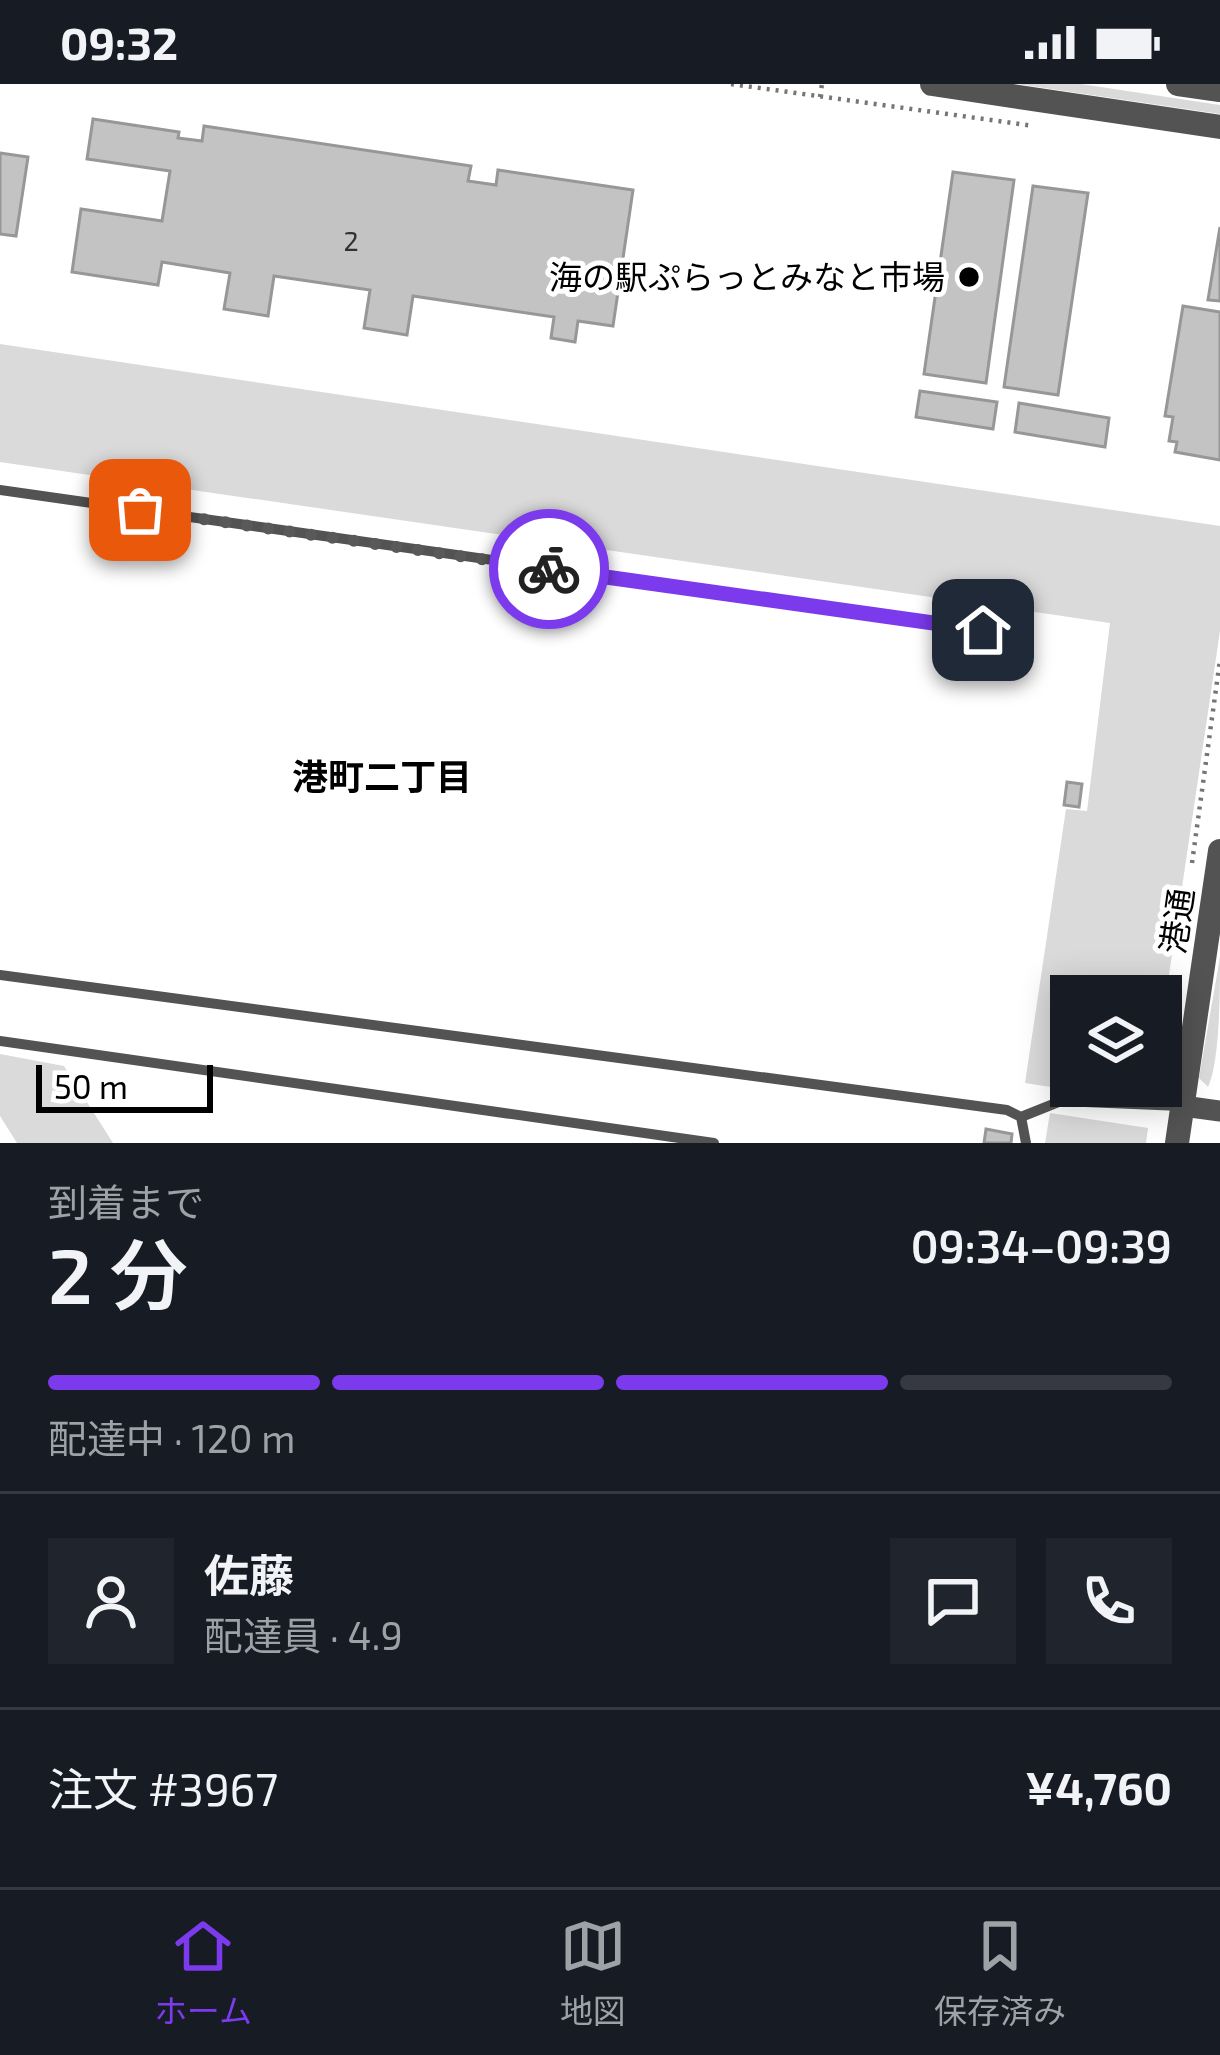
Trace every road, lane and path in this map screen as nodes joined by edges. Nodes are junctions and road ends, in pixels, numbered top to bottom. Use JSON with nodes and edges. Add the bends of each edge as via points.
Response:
{"nodes":[{"id":1,"x":730,"y":84,"type":"edge"},
{"id":2,"x":822,"y":84,"type":"edge"},
{"id":3,"x":932,"y":84,"type":"edge"},
{"id":4,"x":1178,"y":84,"type":"edge"},
{"id":5,"x":1220,"y":90,"type":"edge"},
{"id":6,"x":820,"y":97,"type":"junction"},
{"id":7,"x":1220,"y":127,"type":"edge"},
{"id":8,"x":1050,"y":128,"type":"dead end"},
{"id":9,"x":0,"y":490,"type":"edge"},
{"id":10,"x":983,"y":630,"type":"dead end"},
{"id":11,"x":1220,"y":851,"type":"edge"},
{"id":12,"x":1214,"y":931,"type":"edge"},
{"id":13,"x":0,"y":975,"type":"edge"},
{"id":14,"x":0,"y":1041,"type":"edge"},
{"id":15,"x":1183,"y":1106,"type":"junction"},
{"id":16,"x":1220,"y":1111,"type":"edge"},
{"id":17,"x":1021,"y":1118,"type":"junction"},
{"id":18,"x":714,"y":1143,"type":"edge"},
{"id":19,"x":1026,"y":1143,"type":"edge"},
{"id":20,"x":1177,"y":1143,"type":"edge"}],
"edges":[{"from":1,"to":6,"type":"path"},
{"from":2,"to":6,"type":"path"},
{"from":3,"to":7,"type":"street"},
{"from":4,"to":5,"type":"street"},
{"from":6,"to":8,"type":"path"},
{"from":9,"to":10,"type":"lane"},
{"from":11,"to":12,"type":"street","name":"港通"},
{"from":12,"to":15,"type":"street","name":"港通"},
{"from":13,"to":17,"type":"lane","via":[[984,1106]]},
{"from":14,"to":18,"type":"lane"},
{"from":15,"to":16,"type":"street"},
{"from":15,"to":17,"type":"lane","via":[[1061,1101]]},
{"from":15,"to":20,"type":"street","name":"港通"},
{"from":17,"to":19,"type":"lane"}]}
